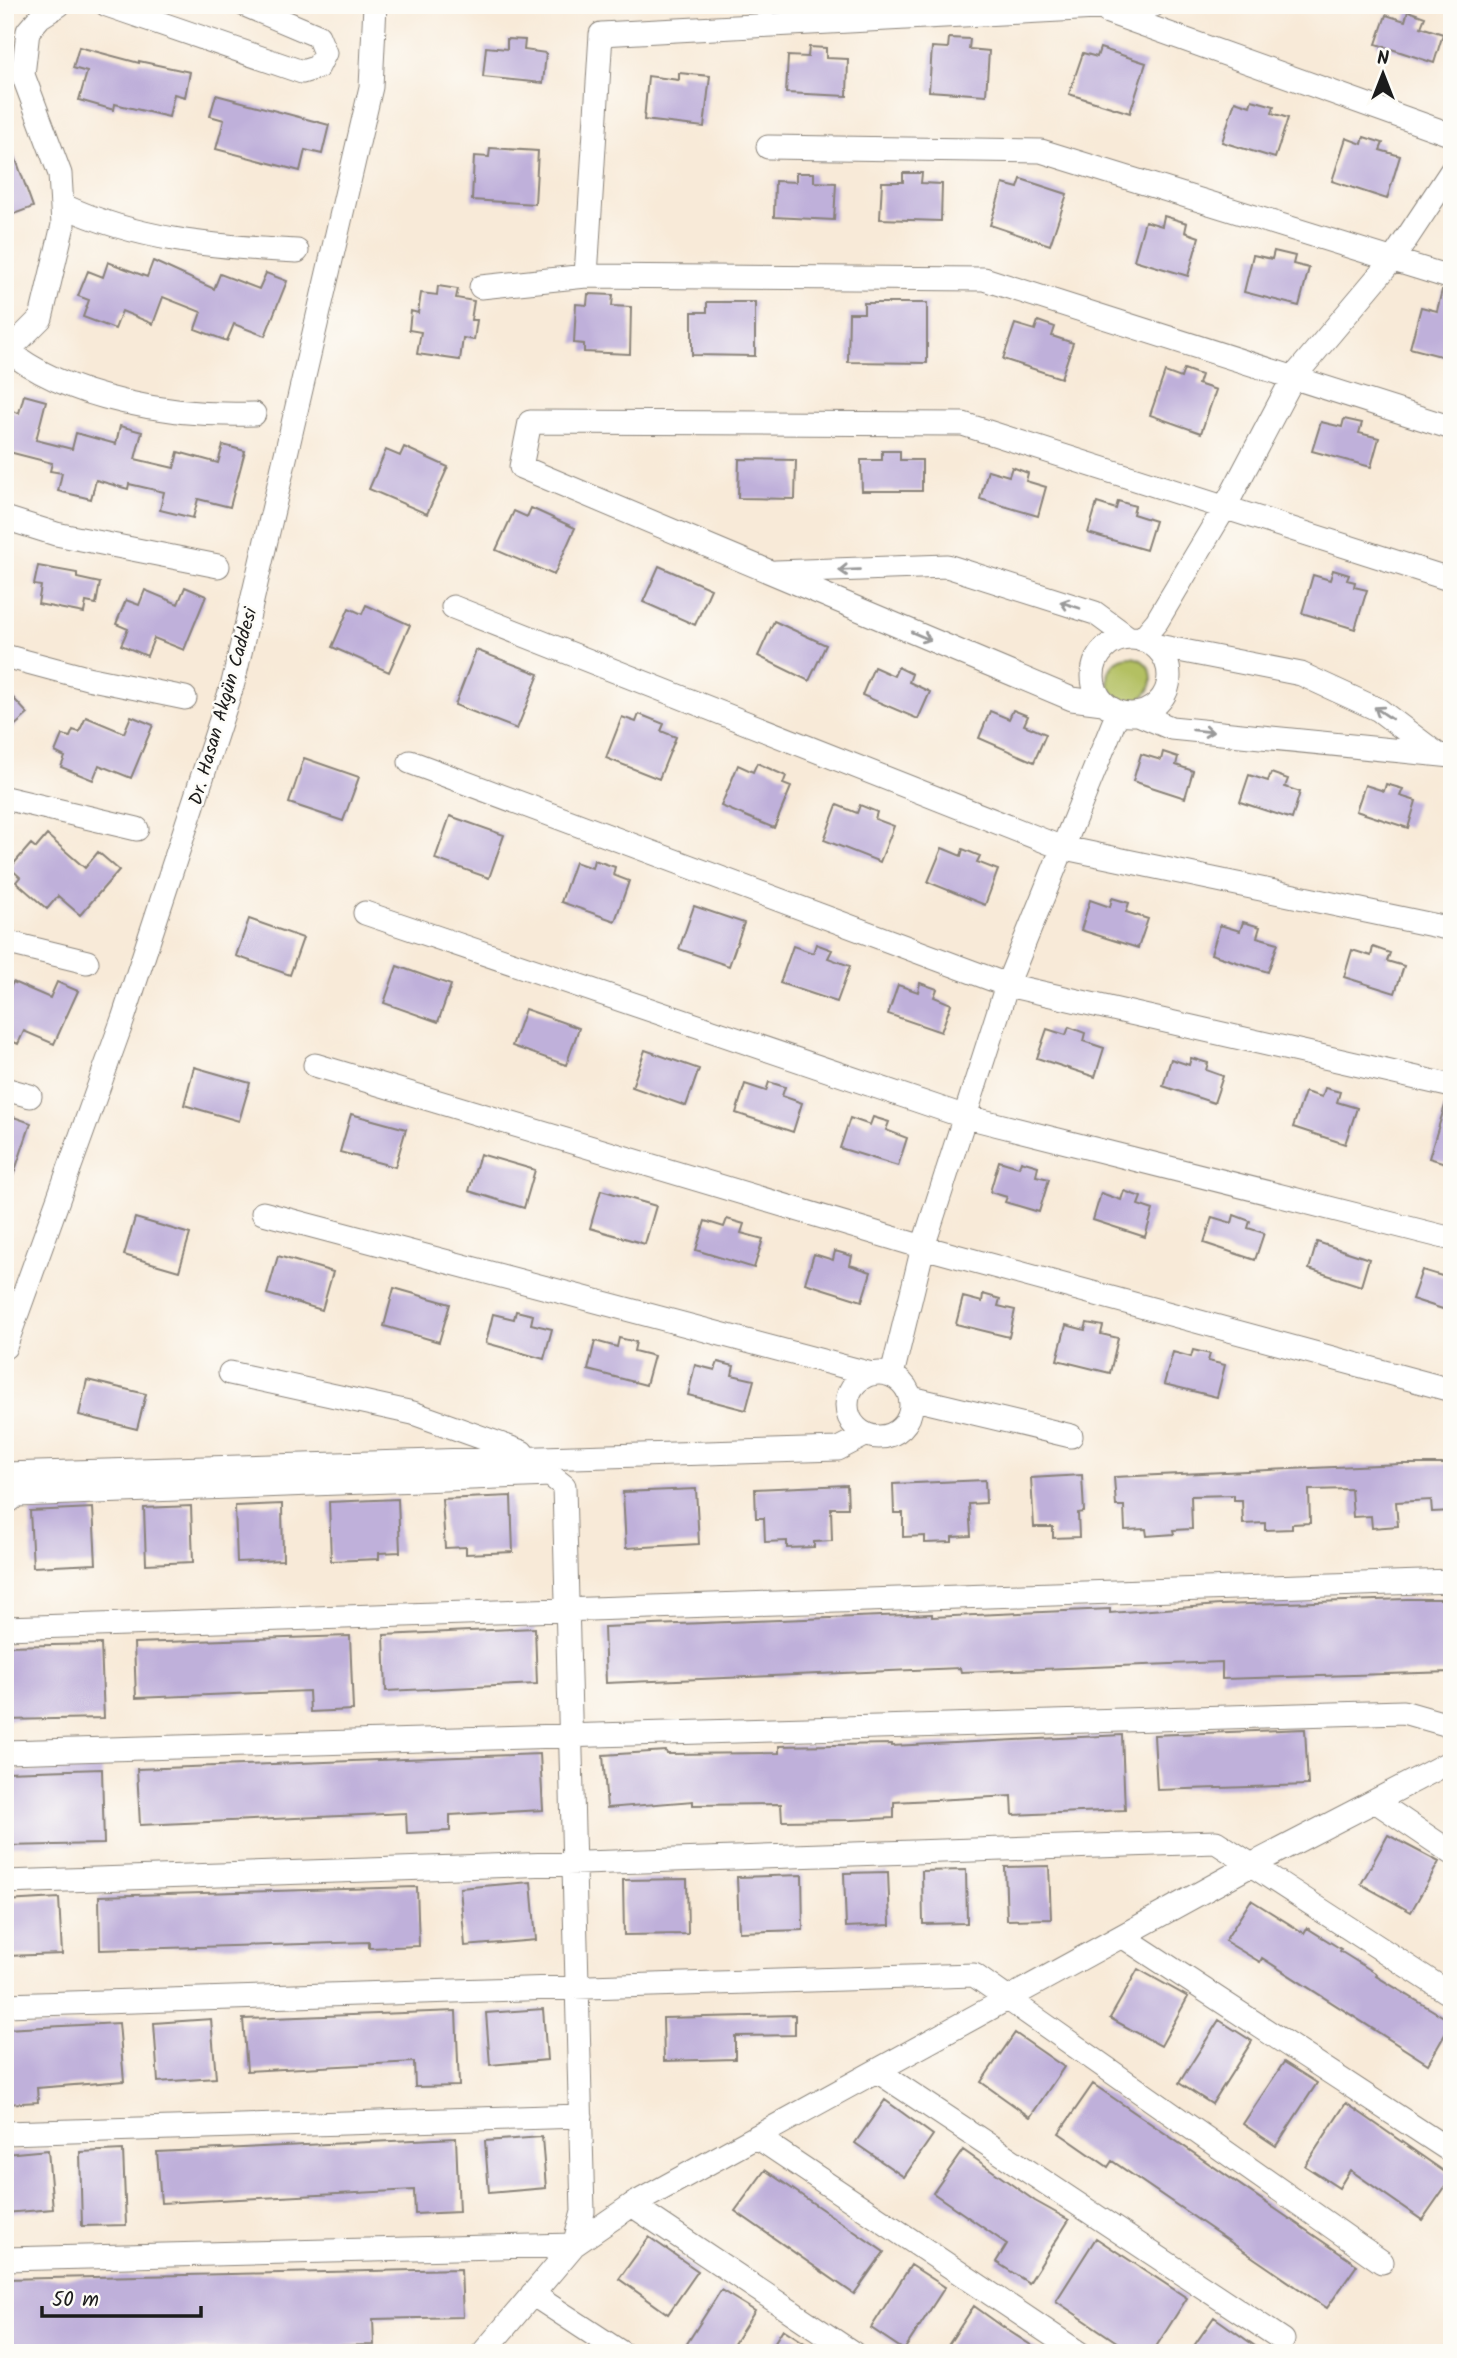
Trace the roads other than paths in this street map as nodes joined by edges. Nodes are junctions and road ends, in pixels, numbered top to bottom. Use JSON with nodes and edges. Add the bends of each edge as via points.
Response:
{"nodes":[{"id":1,"x":59,"y":5,"type":"edge"},
{"id":2,"x":107,"y":5,"type":"edge"},
{"id":3,"x":245,"y":5,"type":"edge"},
{"id":4,"x":375,"y":5,"type":"edge"},
{"id":5,"x":1154,"y":5,"type":"edge"},
{"id":6,"x":1098,"y":9,"type":"junction"},
{"id":7,"x":1452,"y":135,"type":"edge"},
{"id":8,"x":768,"y":147,"type":"dead end"},
{"id":9,"x":1452,"y":170,"type":"edge"},
{"id":10,"x":62,"y":205,"type":"junction"},
{"id":11,"x":297,"y":251,"type":"dead end"},
{"id":12,"x":1393,"y":259,"type":"junction"},
{"id":13,"x":586,"y":276,"type":"junction"},
{"id":14,"x":1452,"y":278,"type":"edge"},
{"id":15,"x":481,"y":287,"type":"dead end"},
{"id":16,"x":5,"y":341,"type":"edge"},
{"id":17,"x":5,"y":348,"type":"edge"},
{"id":18,"x":1293,"y":378,"type":"junction"},
{"id":19,"x":254,"y":414,"type":"dead end"},
{"id":20,"x":1452,"y":428,"type":"edge"},
{"id":21,"x":1225,"y":507,"type":"junction"},
{"id":22,"x":5,"y":517,"type":"edge"},
{"id":23,"x":218,"y":566,"type":"dead end"},
{"id":24,"x":767,"y":573,"type":"junction"},
{"id":25,"x":1452,"y":580,"type":"edge"},
{"id":26,"x":453,"y":607,"type":"dead end"},
{"id":27,"x":1141,"y":641,"type":"junction"},
{"id":28,"x":5,"y":656,"type":"edge"},
{"id":29,"x":185,"y":698,"type":"dead end"},
{"id":30,"x":1120,"y":709,"type":"junction"},
{"id":31,"x":1445,"y":755,"type":"edge"},
{"id":32,"x":410,"y":762,"type":"dead end"},
{"id":33,"x":5,"y":798,"type":"edge"},
{"id":34,"x":137,"y":829,"type":"dead end"},
{"id":35,"x":1060,"y":847,"type":"junction"},
{"id":36,"x":365,"y":913,"type":"dead end"},
{"id":37,"x":1452,"y":929,"type":"edge"},
{"id":38,"x":5,"y":942,"type":"edge"},
{"id":39,"x":87,"y":962,"type":"dead end"},
{"id":40,"x":1007,"y":985,"type":"junction"},
{"id":41,"x":315,"y":1065,"type":"dead end"},
{"id":42,"x":1452,"y":1086,"type":"edge"},
{"id":43,"x":5,"y":1089,"type":"edge"},
{"id":44,"x":30,"y":1096,"type":"dead end"},
{"id":45,"x":964,"y":1116,"type":"junction"},
{"id":46,"x":263,"y":1213,"type":"dead end"},
{"id":47,"x":1452,"y":1239,"type":"edge"},
{"id":48,"x":923,"y":1247,"type":"junction"},
{"id":49,"x":5,"y":1347,"type":"edge"},
{"id":50,"x":230,"y":1373,"type":"dead end"},
{"id":51,"x":882,"y":1375,"type":"junction"},
{"id":52,"x":1447,"y":1389,"type":"dead end"},
{"id":53,"x":911,"y":1398,"type":"junction"},
{"id":54,"x":865,"y":1434,"type":"junction"},
{"id":55,"x":1071,"y":1436,"type":"dead end"},
{"id":56,"x":535,"y":1457,"type":"junction"},
{"id":57,"x":5,"y":1474,"type":"edge"},
{"id":58,"x":5,"y":1504,"type":"edge"},
{"id":59,"x":1452,"y":1581,"type":"edge"},
{"id":60,"x":567,"y":1610,"type":"junction"},
{"id":61,"x":5,"y":1628,"type":"edge"},
{"id":62,"x":1452,"y":1726,"type":"edge"},
{"id":63,"x":571,"y":1738,"type":"junction"},
{"id":64,"x":5,"y":1752,"type":"edge"},
{"id":65,"x":1452,"y":1761,"type":"edge"},
{"id":66,"x":1375,"y":1801,"type":"junction"},
{"id":67,"x":1452,"y":1853,"type":"edge"},
{"id":68,"x":574,"y":1864,"type":"junction"},
{"id":69,"x":1254,"y":1864,"type":"junction"},
{"id":70,"x":5,"y":1882,"type":"edge"},
{"id":71,"x":1122,"y":1936,"type":"junction"},
{"id":72,"x":577,"y":1988,"type":"junction"},
{"id":73,"x":1452,"y":1995,"type":"edge"},
{"id":74,"x":1009,"y":1998,"type":"junction"},
{"id":75,"x":5,"y":2005,"type":"edge"},
{"id":76,"x":877,"y":2071,"type":"junction"},
{"id":77,"x":581,"y":2116,"type":"junction"},
{"id":78,"x":5,"y":2133,"type":"edge"},
{"id":79,"x":757,"y":2137,"type":"junction"},
{"id":80,"x":1452,"y":2152,"type":"edge"},
{"id":81,"x":632,"y":2205,"type":"junction"},
{"id":82,"x":574,"y":2245,"type":"junction"},
{"id":83,"x":5,"y":2259,"type":"edge"},
{"id":84,"x":1382,"y":2262,"type":"dead end"},
{"id":85,"x":532,"y":2294,"type":"junction"},
{"id":86,"x":1283,"y":2340,"type":"dead end"},
{"id":87,"x":483,"y":2353,"type":"edge"},
{"id":88,"x":622,"y":2353,"type":"edge"},
{"id":89,"x":853,"y":2353,"type":"edge"},
{"id":90,"x":1079,"y":2353,"type":"edge"}],
"edges":[{"from":1,"to":10,"type":"street","via":[[28,31],[23,75],[60,174]]},
{"from":2,"to":3,"type":"street","via":[[302,72],[318,67],[325,53],[318,36]]},
{"from":4,"to":49,"type":"street","name":"Dr. Hasan Akgün Caddesi","via":[[371,87],[233,683],[123,1018]]},
{"from":5,"to":6,"type":"street"},
{"from":6,"to":7,"type":"street"},
{"from":6,"to":13,"type":"street","via":[[601,34]]},
{"from":8,"to":12,"type":"street","via":[[1041,151]]},
{"from":9,"to":12,"type":"street"},
{"from":10,"to":11,"type":"street","via":[[97,222],[187,243]]},
{"from":10,"to":16,"type":"street","via":[[63,225],[41,318],[19,340]]},
{"from":12,"to":14,"type":"street"},
{"from":12,"to":18,"type":"street"},
{"from":13,"to":15,"type":"street"},
{"from":13,"to":18,"type":"street","via":[[984,279]]},
{"from":17,"to":19,"type":"street","via":[[28,367],[86,390],[162,409]]},
{"from":18,"to":20,"type":"street"},
{"from":18,"to":21,"type":"street"},
{"from":21,"to":24,"type":"street","via":[[963,424],[530,422],[521,467]]},
{"from":21,"to":25,"type":"street"},
{"from":21,"to":27,"type":"street"},
{"from":22,"to":23,"type":"street","via":[[56,534]]},
{"from":27,"to":24,"type":"street","one_way":true,"via":[[1095,614],[947,566]]},
{"from":24,"to":30,"type":"street","one_way":true,"via":[[1072,699]]},
{"from":26,"to":35,"type":"street"},
{"from":27,"to":30,"type":"street","via":[[1106,648],[1094,668],[1096,692]]},
{"from":27,"to":30,"type":"street","via":[[1168,665],[1167,691],[1150,710]]},
{"from":31,"to":27,"type":"street","one_way":true,"via":[[1379,710],[1301,674]]},
{"from":28,"to":29,"type":"street"},
{"from":30,"to":31,"type":"street","one_way":true,"via":[[1171,728]]},
{"from":30,"to":35,"type":"street"},
{"from":32,"to":40,"type":"street"},
{"from":33,"to":34,"type":"street"},
{"from":35,"to":37,"type":"street"},
{"from":35,"to":40,"type":"street"},
{"from":36,"to":45,"type":"street"},
{"from":38,"to":39,"type":"street"},
{"from":40,"to":42,"type":"street"},
{"from":40,"to":45,"type":"street"},
{"from":41,"to":48,"type":"street"},
{"from":43,"to":44,"type":"street"},
{"from":45,"to":47,"type":"street"},
{"from":45,"to":48,"type":"street"},
{"from":46,"to":51,"type":"street"},
{"from":48,"to":51,"type":"street"},
{"from":48,"to":52,"type":"street"},
{"from":50,"to":56,"type":"street","via":[[412,1413]]},
{"from":51,"to":53,"type":"street","via":[[907,1388]]},
{"from":51,"to":54,"type":"street","via":[[855,1384],[847,1402],[851,1421]]},
{"from":53,"to":54,"type":"street","via":[[909,1418],[896,1433],[886,1437]]},
{"from":53,"to":55,"type":"street"},
{"from":54,"to":56,"type":"street","via":[[838,1449]]},
{"from":56,"to":57,"type":"street"},
{"from":58,"to":60,"type":"street","via":[[17,1495],[550,1475],[564,1486]]},
{"from":59,"to":60,"type":"street"},
{"from":60,"to":61,"type":"street"},
{"from":60,"to":63,"type":"street"},
{"from":62,"to":63,"type":"street","via":[[1403,1712]]},
{"from":63,"to":64,"type":"street"},
{"from":63,"to":68,"type":"street"},
{"from":65,"to":66,"type":"street"},
{"from":66,"to":67,"type":"street"},
{"from":66,"to":69,"type":"street"},
{"from":68,"to":69,"type":"street","via":[[1216,1842]]},
{"from":68,"to":70,"type":"street"},
{"from":68,"to":72,"type":"street"},
{"from":69,"to":71,"type":"street"},
{"from":69,"to":73,"type":"street"},
{"from":71,"to":74,"type":"street"},
{"from":71,"to":80,"type":"street"},
{"from":72,"to":74,"type":"street","via":[[974,1975]]},
{"from":72,"to":75,"type":"street"},
{"from":72,"to":77,"type":"street"},
{"from":74,"to":76,"type":"street"},
{"from":74,"to":84,"type":"street"},
{"from":76,"to":79,"type":"street"},
{"from":76,"to":86,"type":"street"},
{"from":77,"to":78,"type":"street"},
{"from":77,"to":82,"type":"street","via":[[583,2212]]},
{"from":79,"to":81,"type":"street"},
{"from":79,"to":90,"type":"street"},
{"from":81,"to":82,"type":"street"},
{"from":81,"to":89,"type":"street"},
{"from":82,"to":83,"type":"street"},
{"from":82,"to":85,"type":"street"},
{"from":85,"to":87,"type":"street"},
{"from":85,"to":88,"type":"street"}]}
